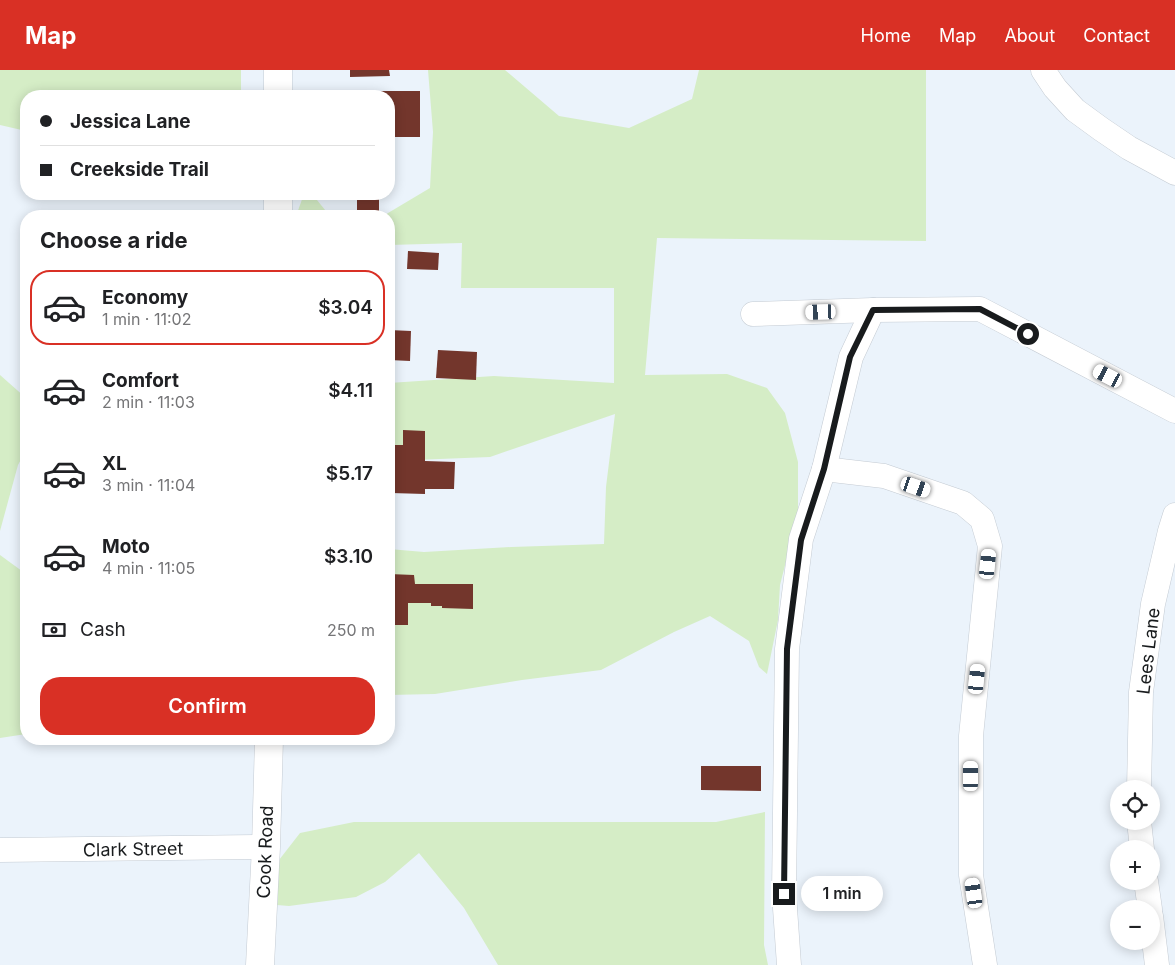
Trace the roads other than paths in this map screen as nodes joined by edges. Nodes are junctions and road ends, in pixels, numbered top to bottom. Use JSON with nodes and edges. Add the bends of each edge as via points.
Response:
{"nodes":[{"id":1,"x":278,"y":70,"type":"edge"},
{"id":2,"x":1043,"y":70,"type":"edge"},
{"id":3,"x":278,"y":90,"type":"edge"},
{"id":4,"x":1175,"y":173,"type":"edge"},
{"id":5,"x":873,"y":310,"type":"junction"},
{"id":6,"x":753,"y":314,"type":"dead end"},
{"id":7,"x":1175,"y":410,"type":"edge"},
{"id":8,"x":824,"y":469,"type":"junction"},
{"id":9,"x":1175,"y":515,"type":"edge"},
{"id":10,"x":269,"y":745,"type":"edge"},
{"id":11,"x":1139,"y":780,"type":"edge"},
{"id":12,"x":266,"y":847,"type":"junction"},
{"id":13,"x":0,"y":850,"type":"edge"},
{"id":14,"x":1156,"y":950,"type":"edge"},
{"id":15,"x":260,"y":965,"type":"edge"},
{"id":16,"x":789,"y":965,"type":"edge"},
{"id":17,"x":985,"y":965,"type":"edge"},
{"id":18,"x":1158,"y":965,"type":"edge"}],
"edges":[{"from":1,"to":3,"type":"street"},
{"from":2,"to":4,"type":"street","via":[[1075,110],[1101,130]]},
{"from":5,"to":6,"type":"street"},
{"from":5,"to":7,"type":"street","via":[[980,309]]},
{"from":5,"to":8,"type":"street","via":[[850,357]]},
{"from":8,"to":16,"type":"street","via":[[801,540],[787,649],[784,894]]},
{"from":8,"to":17,"type":"street","via":[[884,476],[963,503],[982,519],[990,546],[971,736],[971,875]]},
{"from":9,"to":11,"type":"street","name":"Lees Lane","via":[[1153,604],[1145,662],[1141,692]]},
{"from":10,"to":12,"type":"street","name":"Cook Road"},
{"from":12,"to":13,"type":"street","name":"Clark Street"},
{"from":12,"to":15,"type":"street","name":"Cook Road"},
{"from":14,"to":18,"type":"street"}]}
